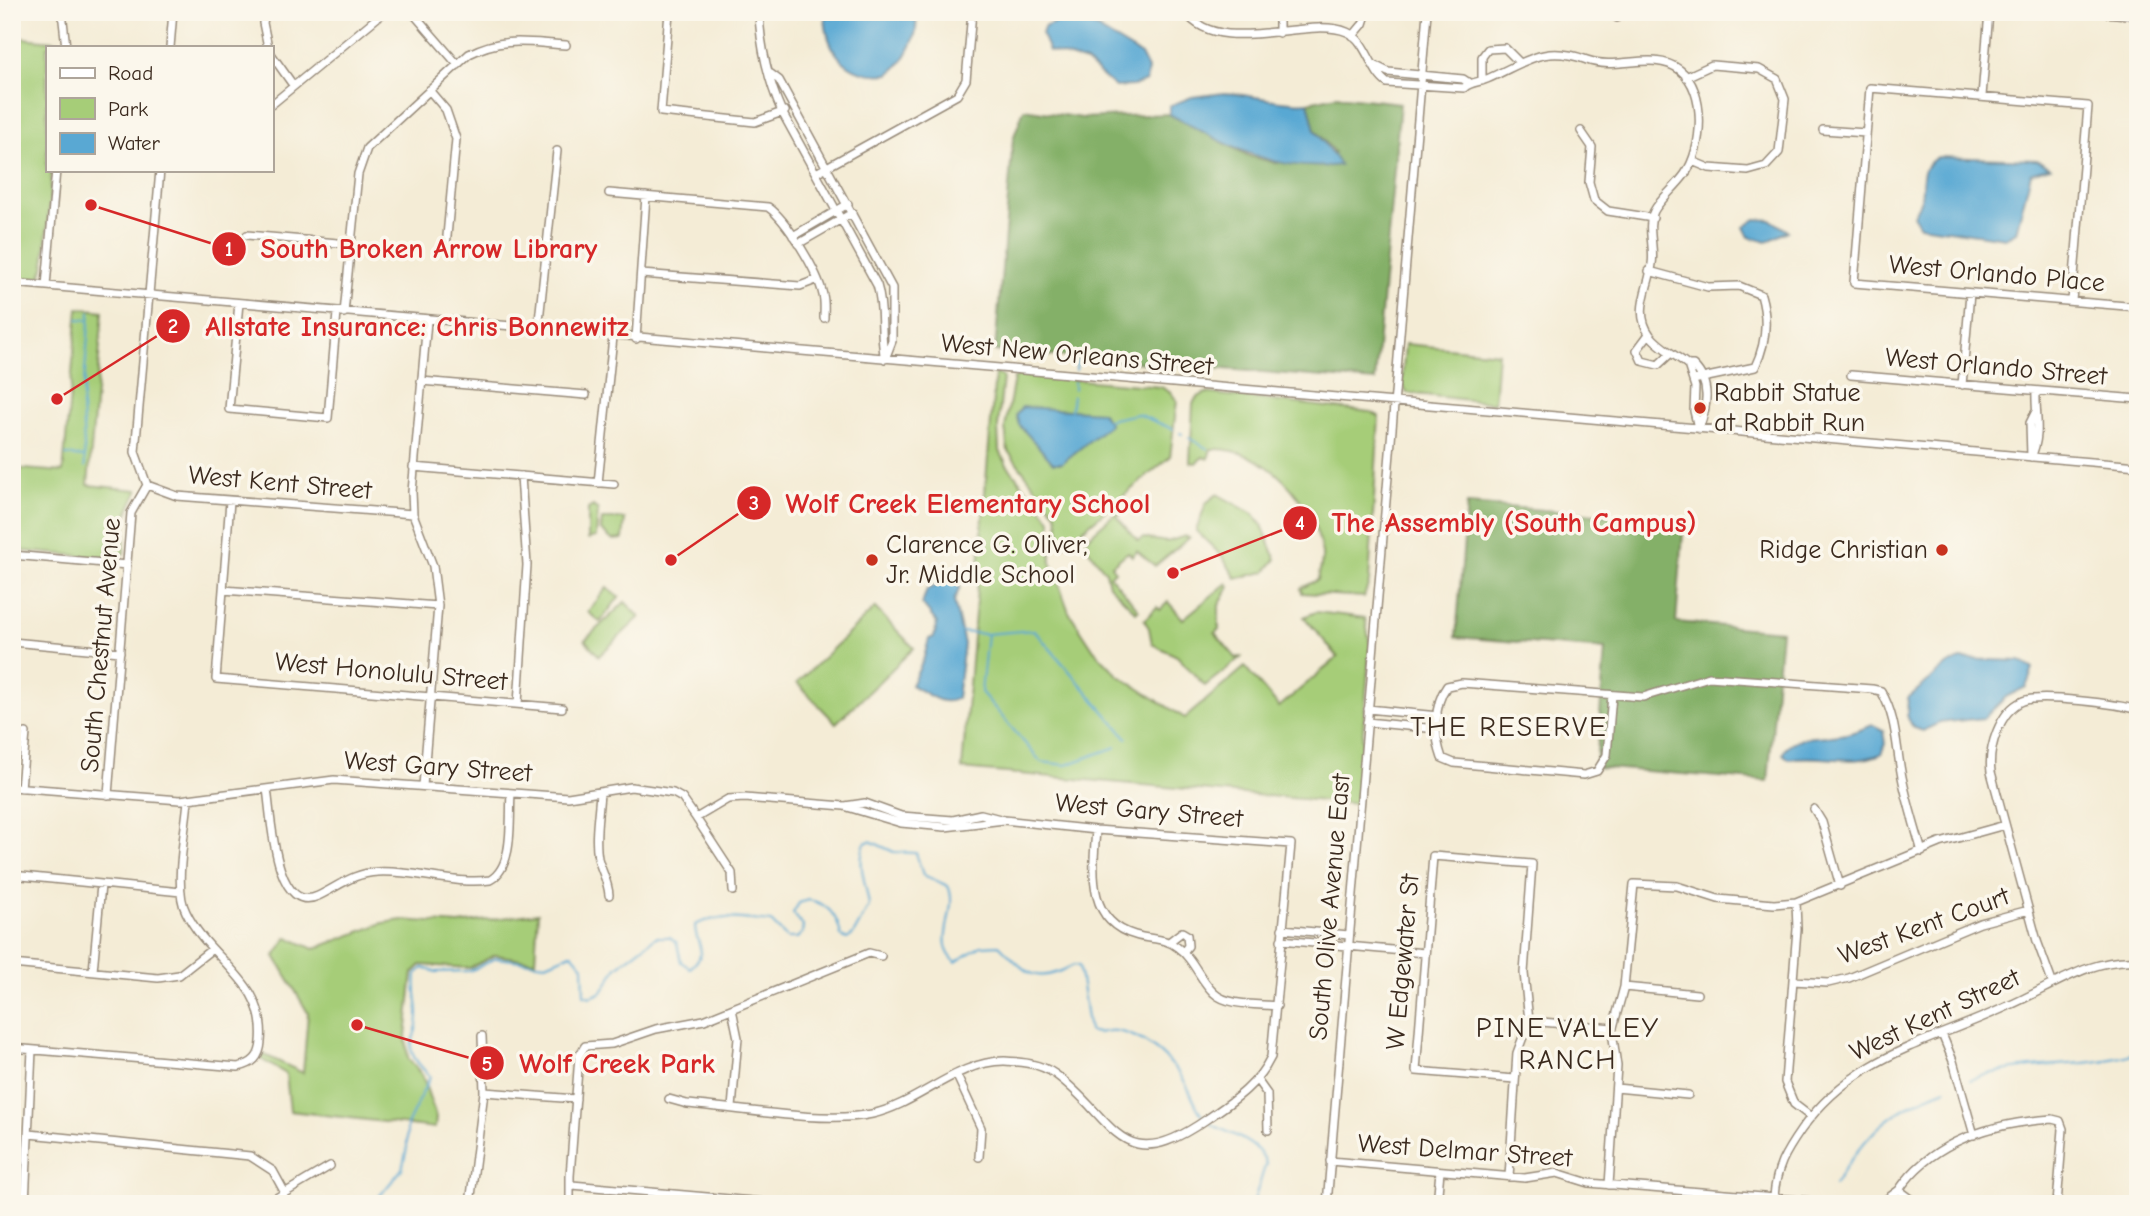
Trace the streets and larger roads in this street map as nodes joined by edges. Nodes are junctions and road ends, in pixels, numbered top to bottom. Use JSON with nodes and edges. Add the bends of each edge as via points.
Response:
{"nodes":[{"id":1,"x":173,"y":12,"type":"edge"},
{"id":2,"x":265,"y":12,"type":"edge"},
{"id":3,"x":384,"y":12,"type":"edge"},
{"id":4,"x":412,"y":12,"type":"edge"},
{"id":5,"x":669,"y":12,"type":"edge"},
{"id":6,"x":759,"y":12,"type":"edge"},
{"id":7,"x":972,"y":12,"type":"edge"},
{"id":8,"x":1185,"y":12,"type":"edge"},
{"id":9,"x":1279,"y":12,"type":"edge"},
{"id":10,"x":1367,"y":12,"type":"edge"},
{"id":11,"x":1427,"y":12,"type":"edge"},
{"id":12,"x":1989,"y":12,"type":"edge"},
{"id":13,"x":2095,"y":12,"type":"edge"},
{"id":14,"x":63,"y":15,"type":"edge"},
{"id":15,"x":2138,"y":16,"type":"edge"},
{"id":16,"x":1279,"y":33,"type":"junction"},
{"id":17,"x":1353,"y":36,"type":"junction"},
{"id":18,"x":66,"y":46,"type":"edge"},
{"id":19,"x":170,"y":46,"type":"edge"},
{"id":20,"x":268,"y":46,"type":"edge"},
{"id":21,"x":566,"y":46,"type":"dead end"},
{"id":22,"x":273,"y":57,"type":"edge"},
{"id":23,"x":1520,"y":63,"type":"junction"},
{"id":24,"x":1371,"y":64,"type":"junction"},
{"id":25,"x":458,"y":65,"type":"junction"},
{"id":26,"x":771,"y":74,"type":"junction"},
{"id":27,"x":1422,"y":75,"type":"junction"},
{"id":28,"x":1686,"y":77,"type":"junction"},
{"id":29,"x":1446,"y":78,"type":"junction"},
{"id":30,"x":1482,"y":81,"type":"junction"},
{"id":31,"x":1469,"y":83,"type":"junction"},
{"id":32,"x":293,"y":85,"type":"junction"},
{"id":33,"x":1421,"y":86,"type":"junction"},
{"id":34,"x":1445,"y":88,"type":"junction"},
{"id":35,"x":429,"y":90,"type":"junction"},
{"id":36,"x":1982,"y":96,"type":"junction"},
{"id":37,"x":273,"y":103,"type":"edge"},
{"id":38,"x":793,"y":107,"type":"junction"},
{"id":39,"x":782,"y":112,"type":"junction"},
{"id":40,"x":1823,"y":130,"type":"dead end"},
{"id":41,"x":1581,"y":131,"type":"dead end"},
{"id":42,"x":1866,"y":134,"type":"junction"},
{"id":43,"x":557,"y":151,"type":"dead end"},
{"id":44,"x":1692,"y":161,"type":"junction"},
{"id":45,"x":827,"y":166,"type":"junction"},
{"id":46,"x":56,"y":172,"type":"edge"},
{"id":47,"x":160,"y":172,"type":"edge"},
{"id":48,"x":816,"y":173,"type":"junction"},
{"id":49,"x":609,"y":193,"type":"dead end"},
{"id":50,"x":646,"y":196,"type":"junction"},
{"id":51,"x":848,"y":204,"type":"junction"},
{"id":52,"x":837,"y":211,"type":"junction"},
{"id":53,"x":852,"y":213,"type":"junction"},
{"id":54,"x":1653,"y":218,"type":"junction"},
{"id":55,"x":841,"y":219,"type":"junction"},
{"id":56,"x":814,"y":223,"type":"junction"},
{"id":57,"x":818,"y":232,"type":"junction"},
{"id":58,"x":247,"y":235,"type":"dead end"},
{"id":59,"x":793,"y":236,"type":"junction"},
{"id":60,"x":349,"y":244,"type":"junction"},
{"id":61,"x":797,"y":244,"type":"junction"},
{"id":62,"x":446,"y":247,"type":"dead end"},
{"id":63,"x":1649,"y":271,"type":"junction"},
{"id":64,"x":641,"y":274,"type":"junction"},
{"id":65,"x":816,"y":280,"type":"junction"},
{"id":66,"x":12,"y":283,"type":"edge"},
{"id":67,"x":46,"y":286,"type":"junction"},
{"id":68,"x":1970,"y":293,"type":"junction"},
{"id":69,"x":149,"y":295,"type":"junction"},
{"id":70,"x":882,"y":300,"type":"junction"},
{"id":71,"x":894,"y":301,"type":"junction"},
{"id":72,"x":2072,"y":301,"type":"junction"},
{"id":73,"x":239,"y":303,"type":"junction"},
{"id":74,"x":2138,"y":307,"type":"edge"},
{"id":75,"x":340,"y":313,"type":"junction"},
{"id":76,"x":824,"y":317,"type":"dead end"},
{"id":77,"x":427,"y":321,"type":"junction"},
{"id":78,"x":538,"y":330,"type":"junction"},
{"id":79,"x":1649,"y":334,"type":"junction"},
{"id":80,"x":613,"y":337,"type":"junction"},
{"id":81,"x":636,"y":339,"type":"junction"},
{"id":82,"x":1671,"y":353,"type":"junction"},
{"id":83,"x":885,"y":359,"type":"junction"},
{"id":84,"x":1688,"y":365,"type":"junction"},
{"id":85,"x":1851,"y":375,"type":"dead end"},
{"id":86,"x":1703,"y":376,"type":"junction"},
{"id":87,"x":1693,"y":380,"type":"junction"},
{"id":88,"x":421,"y":381,"type":"junction"},
{"id":89,"x":1962,"y":385,"type":"junction"},
{"id":90,"x":2036,"y":391,"type":"junction"},
{"id":91,"x":586,"y":395,"type":"dead end"},
{"id":92,"x":2138,"y":400,"type":"edge"},
{"id":93,"x":1695,"y":401,"type":"junction"},
{"id":94,"x":1706,"y":402,"type":"junction"},
{"id":95,"x":1394,"y":404,"type":"junction"},
{"id":96,"x":1699,"y":429,"type":"junction"},
{"id":97,"x":2031,"y":457,"type":"junction"},
{"id":98,"x":2138,"y":466,"type":"edge"},
{"id":99,"x":413,"y":467,"type":"junction"},
{"id":100,"x":521,"y":476,"type":"junction"},
{"id":101,"x":598,"y":482,"type":"junction"},
{"id":102,"x":614,"y":484,"type":"dead end"},
{"id":103,"x":147,"y":485,"type":"junction"},
{"id":104,"x":230,"y":501,"type":"junction"},
{"id":105,"x":413,"y":514,"type":"junction"},
{"id":106,"x":12,"y":555,"type":"edge"},
{"id":107,"x":127,"y":565,"type":"junction"},
{"id":108,"x":223,"y":590,"type":"junction"},
{"id":109,"x":439,"y":606,"type":"junction"},
{"id":110,"x":12,"y":642,"type":"edge"},
{"id":111,"x":120,"y":652,"type":"junction"},
{"id":112,"x":1612,"y":695,"type":"junction"},
{"id":113,"x":431,"y":696,"type":"junction"},
{"id":114,"x":518,"y":705,"type":"junction"},
{"id":115,"x":562,"y":708,"type":"dead end"},
{"id":116,"x":1368,"y":709,"type":"junction"},
{"id":117,"x":2138,"y":710,"type":"edge"},
{"id":118,"x":1438,"y":716,"type":"junction"},
{"id":119,"x":1367,"y":722,"type":"junction"},
{"id":120,"x":1437,"y":729,"type":"junction"},
{"id":121,"x":26,"y":733,"type":"dead end"},
{"id":122,"x":424,"y":786,"type":"junction"},
{"id":123,"x":16,"y":787,"type":"edge"},
{"id":124,"x":267,"y":789,"type":"junction"},
{"id":125,"x":600,"y":792,"type":"junction"},
{"id":126,"x":511,"y":793,"type":"junction"},
{"id":127,"x":108,"y":795,"type":"junction"},
{"id":128,"x":188,"y":800,"type":"junction"},
{"id":129,"x":1814,"y":809,"type":"dead end"},
{"id":130,"x":696,"y":818,"type":"junction"},
{"id":131,"x":2005,"y":825,"type":"junction"},
{"id":132,"x":1096,"y":830,"type":"junction"},
{"id":133,"x":1922,"y":852,"type":"junction"},
{"id":134,"x":12,"y":875,"type":"edge"},
{"id":135,"x":101,"y":885,"type":"junction"},
{"id":136,"x":1840,"y":886,"type":"junction"},
{"id":137,"x":733,"y":891,"type":"dead end"},
{"id":138,"x":181,"y":892,"type":"junction"},
{"id":139,"x":609,"y":895,"type":"dead end"},
{"id":140,"x":1796,"y":902,"type":"junction"},
{"id":141,"x":2029,"y":910,"type":"junction"},
{"id":142,"x":1282,"y":929,"type":"junction"},
{"id":143,"x":1349,"y":936,"type":"junction"},
{"id":144,"x":1282,"y":940,"type":"junction"},
{"id":145,"x":1169,"y":942,"type":"junction"},
{"id":146,"x":1348,"y":946,"type":"junction"},
{"id":147,"x":212,"y":949,"type":"junction"},
{"id":148,"x":1180,"y":949,"type":"junction"},
{"id":149,"x":1425,"y":953,"type":"junction"},
{"id":150,"x":881,"y":956,"type":"dead end"},
{"id":151,"x":2138,"y":961,"type":"edge"},
{"id":152,"x":12,"y":964,"type":"edge"},
{"id":153,"x":93,"y":971,"type":"junction"},
{"id":154,"x":1793,"y":981,"type":"junction"},
{"id":155,"x":2052,"y":982,"type":"junction"},
{"id":156,"x":1624,"y":987,"type":"junction"},
{"id":157,"x":1697,"y":994,"type":"dead end"},
{"id":158,"x":1276,"y":1006,"type":"junction"},
{"id":159,"x":732,"y":1009,"type":"junction"},
{"id":160,"x":1529,"y":1021,"type":"junction"},
{"id":161,"x":1613,"y":1028,"type":"junction"},
{"id":162,"x":1942,"y":1034,"type":"junction"},
{"id":163,"x":482,"y":1036,"type":"dead end"},
{"id":164,"x":12,"y":1048,"type":"edge"},
{"id":165,"x":32,"y":1051,"type":"junction"},
{"id":166,"x":957,"y":1076,"type":"junction"},
{"id":167,"x":1516,"y":1079,"type":"junction"},
{"id":168,"x":1257,"y":1080,"type":"junction"},
{"id":169,"x":1616,"y":1088,"type":"junction"},
{"id":170,"x":484,"y":1092,"type":"junction"},
{"id":171,"x":1688,"y":1095,"type":"dead end"},
{"id":172,"x":576,"y":1099,"type":"junction"},
{"id":173,"x":670,"y":1099,"type":"dead end"},
{"id":174,"x":732,"y":1108,"type":"junction"},
{"id":175,"x":1811,"y":1117,"type":"junction"},
{"id":176,"x":1268,"y":1130,"type":"dead end"},
{"id":177,"x":29,"y":1134,"type":"junction"},
{"id":178,"x":1973,"y":1135,"type":"junction"},
{"id":179,"x":979,"y":1157,"type":"dead end"},
{"id":180,"x":1330,"y":1161,"type":"junction"},
{"id":181,"x":330,"y":1166,"type":"dead end"},
{"id":182,"x":1440,"y":1171,"type":"junction"},
{"id":183,"x":1508,"y":1177,"type":"junction"},
{"id":184,"x":572,"y":1185,"type":"junction"},
{"id":185,"x":1609,"y":1185,"type":"junction"},
{"id":186,"x":1899,"y":1191,"type":"junction"},
{"id":187,"x":654,"y":1192,"type":"junction"},
{"id":188,"x":285,"y":1193,"type":"junction"},
{"id":189,"x":1774,"y":1197,"type":"junction"},
{"id":190,"x":748,"y":1202,"type":"edge"},
{"id":191,"x":1823,"y":1203,"type":"edge"},
{"id":192,"x":24,"y":1204,"type":"edge"},
{"id":193,"x":266,"y":1204,"type":"edge"},
{"id":194,"x":470,"y":1204,"type":"edge"},
{"id":195,"x":570,"y":1204,"type":"edge"},
{"id":196,"x":653,"y":1204,"type":"edge"},
{"id":197,"x":785,"y":1204,"type":"edge"},
{"id":198,"x":1327,"y":1204,"type":"edge"},
{"id":199,"x":1437,"y":1204,"type":"edge"},
{"id":200,"x":1848,"y":1204,"type":"edge"},
{"id":201,"x":1880,"y":1204,"type":"edge"},
{"id":202,"x":1918,"y":1204,"type":"edge"},
{"id":203,"x":2057,"y":1204,"type":"edge"}],
"edges":[{"from":1,"to":19,"type":"street"},
{"from":2,"to":20,"type":"street"},
{"from":3,"to":32,"type":"street"},
{"from":4,"to":25,"type":"street"},
{"from":5,"to":39,"type":"street","via":[[661,111],[754,122]]},
{"from":6,"to":26,"type":"street"},
{"from":7,"to":45,"type":"street","via":[[966,80],[957,95]]},
{"from":8,"to":16,"type":"street","via":[[1207,29]]},
{"from":9,"to":16,"type":"street"},
{"from":10,"to":17,"type":"street"},
{"from":11,"to":27,"type":"street"},
{"from":12,"to":36,"type":"street"},
{"from":13,"to":15,"type":"street"},
{"from":14,"to":18,"type":"street"},
{"from":16,"to":17,"type":"street","via":[[1324,29]]},
{"from":17,"to":24,"type":"street"},
{"from":21,"to":25,"type":"street","via":[[502,41],[469,54]]},
{"from":22,"to":32,"type":"street"},
{"from":23,"to":28,"type":"street","via":[[1543,53],[1561,52],[1606,65],[1667,63]]},
{"from":23,"to":30,"type":"street"},
{"from":23,"to":30,"type":"street","via":[[1505,48],[1488,49],[1482,57]]},
{"from":24,"to":27,"type":"street","via":[[1388,72]]},
{"from":24,"to":33,"type":"street","via":[[1387,83]]},
{"from":25,"to":35,"type":"street"},
{"from":26,"to":38,"type":"street"},
{"from":26,"to":39,"type":"street","via":[[769,83]]},
{"from":27,"to":29,"type":"street"},
{"from":27,"to":33,"type":"street"},
{"from":28,"to":44,"type":"street","via":[[1699,108]]},
{"from":28,"to":44,"type":"street","via":[[1712,65],[1759,69],[1777,79],[1785,99],[1782,142],[1766,166],[1748,171],[1709,168]]},
{"from":29,"to":31,"type":"street"},
{"from":29,"to":34,"type":"street"},
{"from":30,"to":31,"type":"street"},
{"from":31,"to":34,"type":"street","via":[[1464,88]]},
{"from":32,"to":37,"type":"street"},
{"from":33,"to":34,"type":"street"},
{"from":33,"to":95,"type":"street"},
{"from":35,"to":60,"type":"street","via":[[367,148],[358,174]]},
{"from":35,"to":62,"type":"street","via":[[446,110],[456,139]]},
{"from":36,"to":42,"type":"street","via":[[1870,88]]},
{"from":36,"to":72,"type":"street","via":[[2088,106]]},
{"from":38,"to":39,"type":"street"},
{"from":38,"to":45,"type":"street"},
{"from":39,"to":48,"type":"street"},
{"from":40,"to":42,"type":"street"},
{"from":41,"to":54,"type":"street","via":[[1592,146],[1589,182],[1594,200],[1608,211]]},
{"from":42,"to":68,"type":"street","name":"West Orlando Place","via":[[1854,283]]},
{"from":43,"to":78,"type":"street"},
{"from":44,"to":54,"type":"street"},
{"from":45,"to":48,"type":"street"},
{"from":45,"to":51,"type":"street"},
{"from":46,"to":67,"type":"street"},
{"from":47,"to":69,"type":"street","name":"South Chestnut Avenue"},
{"from":48,"to":52,"type":"street"},
{"from":49,"to":50,"type":"street"},
{"from":50,"to":59,"type":"street","via":[[768,206],[781,216]]},
{"from":50,"to":64,"type":"street"},
{"from":51,"to":52,"type":"street"},
{"from":51,"to":53,"type":"street"},
{"from":52,"to":55,"type":"street"},
{"from":52,"to":56,"type":"street"},
{"from":53,"to":55,"type":"street"},
{"from":53,"to":71,"type":"street","via":[[892,288]]},
{"from":54,"to":63,"type":"street"},
{"from":55,"to":57,"type":"street"},
{"from":55,"to":70,"type":"street"},
{"from":56,"to":57,"type":"street"},
{"from":56,"to":59,"type":"street"},
{"from":57,"to":61,"type":"street"},
{"from":58,"to":60,"type":"street"},
{"from":59,"to":61,"type":"street"},
{"from":60,"to":75,"type":"street"},
{"from":61,"to":65,"type":"street"},
{"from":63,"to":79,"type":"street","via":[[1642,305]]},
{"from":63,"to":86,"type":"street","via":[[1708,287],[1739,286],[1761,295],[1766,316],[1763,349],[1755,367]]},
{"from":64,"to":65,"type":"street","via":[[781,286]]},
{"from":64,"to":81,"type":"street"},
{"from":65,"to":76,"type":"street","via":[[823,295]]},
{"from":66,"to":67,"type":"street","name":"West New Orleans Street"},
{"from":67,"to":69,"type":"street","name":"West New Orleans Street"},
{"from":68,"to":72,"type":"street","name":"West Orlando Place"},
{"from":68,"to":89,"type":"street"},
{"from":69,"to":73,"type":"street","name":"West New Orleans Street"},
{"from":69,"to":103,"type":"street","name":"South Chestnut Avenue","via":[[135,452]]},
{"from":70,"to":71,"type":"street"},
{"from":70,"to":83,"type":"street"},
{"from":71,"to":83,"type":"street","via":[[892,341]]},
{"from":72,"to":74,"type":"street","name":"West Orlando Place"},
{"from":73,"to":75,"type":"street","name":"West New Orleans Street"},
{"from":73,"to":75,"type":"street","via":[[229,409],[328,418]]},
{"from":75,"to":77,"type":"street","name":"West New Orleans Street"},
{"from":77,"to":78,"type":"street","name":"West New Orleans Street"},
{"from":77,"to":88,"type":"street"},
{"from":78,"to":80,"type":"street","name":"West New Orleans Street"},
{"from":79,"to":82,"type":"street"},
{"from":79,"to":82,"type":"street","via":[[1639,345],[1640,359],[1658,365]]},
{"from":80,"to":81,"type":"street","name":"West New Orleans Street"},
{"from":80,"to":101,"type":"street"},
{"from":81,"to":83,"type":"street","name":"West New Orleans Street"},
{"from":82,"to":84,"type":"street"},
{"from":83,"to":95,"type":"street","name":"West New Orleans Street"},
{"from":84,"to":86,"type":"street"},
{"from":84,"to":87,"type":"street"},
{"from":85,"to":89,"type":"street","name":"West Orlando Street"},
{"from":86,"to":87,"type":"street"},
{"from":86,"to":94,"type":"street"},
{"from":87,"to":93,"type":"street"},
{"from":88,"to":91,"type":"street"},
{"from":88,"to":99,"type":"street"},
{"from":89,"to":90,"type":"street","name":"West Orlando Street"},
{"from":90,"to":92,"type":"street","name":"West Orlando Street"},
{"from":90,"to":97,"type":"street","via":[[2038,442]]},
{"from":93,"to":94,"type":"street"},
{"from":93,"to":96,"type":"street"},
{"from":94,"to":96,"type":"street"},
{"from":95,"to":96,"type":"street","name":"West New Orleans Street"},
{"from":95,"to":116,"type":"street","name":"South Olive Avenue East"},
{"from":96,"to":97,"type":"street","name":"West New Orleans Street"},
{"from":97,"to":98,"type":"street","name":"West New Orleans Street"},
{"from":99,"to":100,"type":"street"},
{"from":99,"to":105,"type":"street"},
{"from":100,"to":101,"type":"street"},
{"from":100,"to":114,"type":"street","via":[[527,565]]},
{"from":101,"to":102,"type":"street"},
{"from":103,"to":104,"type":"street","name":"West Kent Street","via":[[166,494]]},
{"from":103,"to":107,"type":"street","name":"South Chestnut Avenue","via":[[131,513]]},
{"from":104,"to":105,"type":"street","name":"West Kent Street"},
{"from":104,"to":108,"type":"street"},
{"from":105,"to":109,"type":"street","via":[[433,566]]},
{"from":106,"to":107,"type":"street"},
{"from":107,"to":111,"type":"street","name":"South Chestnut Avenue"},
{"from":108,"to":109,"type":"street"},
{"from":108,"to":113,"type":"street","name":"West Honolulu Street","via":[[216,679]]},
{"from":109,"to":113,"type":"street"},
{"from":110,"to":111,"type":"street"},
{"from":111,"to":127,"type":"street","name":"South Chestnut Avenue"},
{"from":112,"to":118,"type":"street","via":[[1462,683],[1447,686],[1438,697]]},
{"from":112,"to":120,"type":"street","via":[[1607,755],[1598,771],[1584,775],[1454,763],[1442,758]]},
{"from":112,"to":133,"type":"street","via":[[1643,697],[1709,677],[1881,691],[1898,741],[1901,773]]},
{"from":113,"to":114,"type":"street","name":"West Honolulu Street"},
{"from":113,"to":122,"type":"street"},
{"from":114,"to":115,"type":"street","name":"West Honolulu Street"},
{"from":116,"to":118,"type":"street"},
{"from":116,"to":119,"type":"street","name":"South Olive Avenue East"},
{"from":117,"to":131,"type":"street","via":[[2044,699],[2024,701],[2004,717],[1991,753],[1991,772]]},
{"from":118,"to":120,"type":"street"},
{"from":119,"to":120,"type":"street"},
{"from":119,"to":143,"type":"street","name":"South Olive Avenue East"},
{"from":121,"to":123,"type":"street"},
{"from":122,"to":124,"type":"street","name":"West Gary Street","via":[[348,780]]},
{"from":122,"to":126,"type":"street","name":"West Gary Street"},
{"from":123,"to":127,"type":"street","name":"West Gary Street"},
{"from":124,"to":126,"type":"street","via":[[283,879],[304,897],[316,897],[344,880],[381,872],[484,881],[497,876],[506,861]]},
{"from":124,"to":128,"type":"street","name":"West Gary Street"},
{"from":125,"to":126,"type":"street","name":"West Gary Street","via":[[576,797]]},
{"from":125,"to":130,"type":"street","name":"West Gary Street","via":[[631,787],[663,789],[682,798]]},
{"from":125,"to":139,"type":"street","via":[[598,860]]},
{"from":127,"to":128,"type":"street","name":"West Gary Street"},
{"from":128,"to":138,"type":"street"},
{"from":129,"to":136,"type":"street"},
{"from":130,"to":132,"type":"street","name":"West Gary Street","via":[[736,798],[845,806],[865,803],[901,816],[953,820],[981,814]]},
{"from":130,"to":137,"type":"street","via":[[732,873]]},
{"from":131,"to":133,"type":"street"},
{"from":131,"to":141,"type":"street"},
{"from":132,"to":142,"type":"street","name":"West Gary Street","via":[[1291,844]]},
{"from":132,"to":145,"type":"street","via":[[1092,881],[1106,916],[1135,935]]},
{"from":133,"to":136,"type":"street"},
{"from":134,"to":135,"type":"street"},
{"from":135,"to":138,"type":"street"},
{"from":135,"to":153,"type":"street"},
{"from":136,"to":140,"type":"street"},
{"from":138,"to":147,"type":"street","via":[[185,912]]},
{"from":140,"to":154,"type":"street"},
{"from":140,"to":156,"type":"street","via":[[1718,899],[1677,887],[1634,884]]},
{"from":141,"to":154,"type":"street","name":"West Kent Court","via":[[1980,923],[1849,978],[1828,983]]},
{"from":141,"to":155,"type":"street"},
{"from":142,"to":143,"type":"street"},
{"from":142,"to":144,"type":"street"},
{"from":143,"to":146,"type":"street","name":"South Olive Avenue East"},
{"from":144,"to":146,"type":"street"},
{"from":144,"to":158,"type":"street"},
{"from":145,"to":148,"type":"street"},
{"from":145,"to":148,"type":"street","via":[[1175,934],[1187,934],[1188,946]]},
{"from":146,"to":149,"type":"street"},
{"from":146,"to":180,"type":"street","name":"South Olive Avenue East"},
{"from":147,"to":153,"type":"street","via":[[179,975],[158,978]]},
{"from":147,"to":165,"type":"street","via":[[260,1007],[259,1054],[247,1065]]},
{"from":148,"to":158,"type":"street","via":[[1214,994]]},
{"from":149,"to":160,"type":"street","name":"W Edgewater St","via":[[1433,856],[1532,864],[1524,973]]},
{"from":149,"to":167,"type":"street","name":"W Edgewater St","via":[[1416,1071]]},
{"from":150,"to":159,"type":"street","via":[[869,953]]},
{"from":151,"to":155,"type":"street","name":"West Kent Street","via":[[2110,963]]},
{"from":152,"to":153,"type":"street"},
{"from":154,"to":175,"type":"street","via":[[1785,1082],[1794,1104]]},
{"from":155,"to":162,"type":"street","name":"West Kent Street","via":[[2010,1006]]},
{"from":156,"to":157,"type":"street"},
{"from":156,"to":161,"type":"street"},
{"from":158,"to":168,"type":"street","via":[[1270,1057]]},
{"from":159,"to":172,"type":"street","via":[[612,1044],[585,1046],[579,1056]]},
{"from":159,"to":174,"type":"street","via":[[738,1038]]},
{"from":160,"to":161,"type":"street"},
{"from":160,"to":167,"type":"street","via":[[1517,1053]]},
{"from":161,"to":169,"type":"street"},
{"from":162,"to":175,"type":"street","name":"West Kent Street","via":[[1859,1071]]},
{"from":162,"to":178,"type":"street"},
{"from":163,"to":170,"type":"street"},
{"from":164,"to":165,"type":"street"},
{"from":165,"to":177,"type":"street"},
{"from":166,"to":168,"type":"street","via":[[993,1062],[1041,1067],[1061,1080],[1114,1132],[1147,1144],[1184,1135]]},
{"from":166,"to":174,"type":"street","via":[[870,1115]]},
{"from":166,"to":179,"type":"street","via":[[981,1128]]},
{"from":167,"to":183,"type":"street"},
{"from":168,"to":176,"type":"street","via":[[1267,1094]]},
{"from":169,"to":171,"type":"street"},
{"from":169,"to":185,"type":"street"},
{"from":170,"to":172,"type":"street"},
{"from":170,"to":194,"type":"street"},
{"from":172,"to":184,"type":"street"},
{"from":173,"to":174,"type":"street"},
{"from":175,"to":189,"type":"street","name":"West Kent Street","via":[[1779,1164]]},
{"from":177,"to":188,"type":"street","via":[[250,1156],[272,1171]]},
{"from":177,"to":192,"type":"street"},
{"from":178,"to":186,"type":"street","via":[[1933,1153]]},
{"from":178,"to":203,"type":"street","via":[[2017,1123],[2060,1121],[2063,1136]]},
{"from":180,"to":182,"type":"street","name":"West Delmar Street"},
{"from":180,"to":198,"type":"street","name":"South Olive Avenue East"},
{"from":181,"to":188,"type":"street"},
{"from":182,"to":183,"type":"street","name":"West Delmar Street"},
{"from":182,"to":199,"type":"street"},
{"from":183,"to":185,"type":"street","name":"West Delmar Street","via":[[1557,1173]]},
{"from":184,"to":187,"type":"street"},
{"from":184,"to":195,"type":"street"},
{"from":185,"to":189,"type":"street","name":"West Delmar Street"},
{"from":186,"to":201,"type":"street"},
{"from":186,"to":202,"type":"street"},
{"from":187,"to":190,"type":"street"},
{"from":187,"to":196,"type":"street"},
{"from":188,"to":193,"type":"street"},
{"from":189,"to":191,"type":"street","name":"West Delmar Street"},
{"from":190,"to":197,"type":"street"},
{"from":191,"to":200,"type":"street","name":"West Delmar Street"}]}
